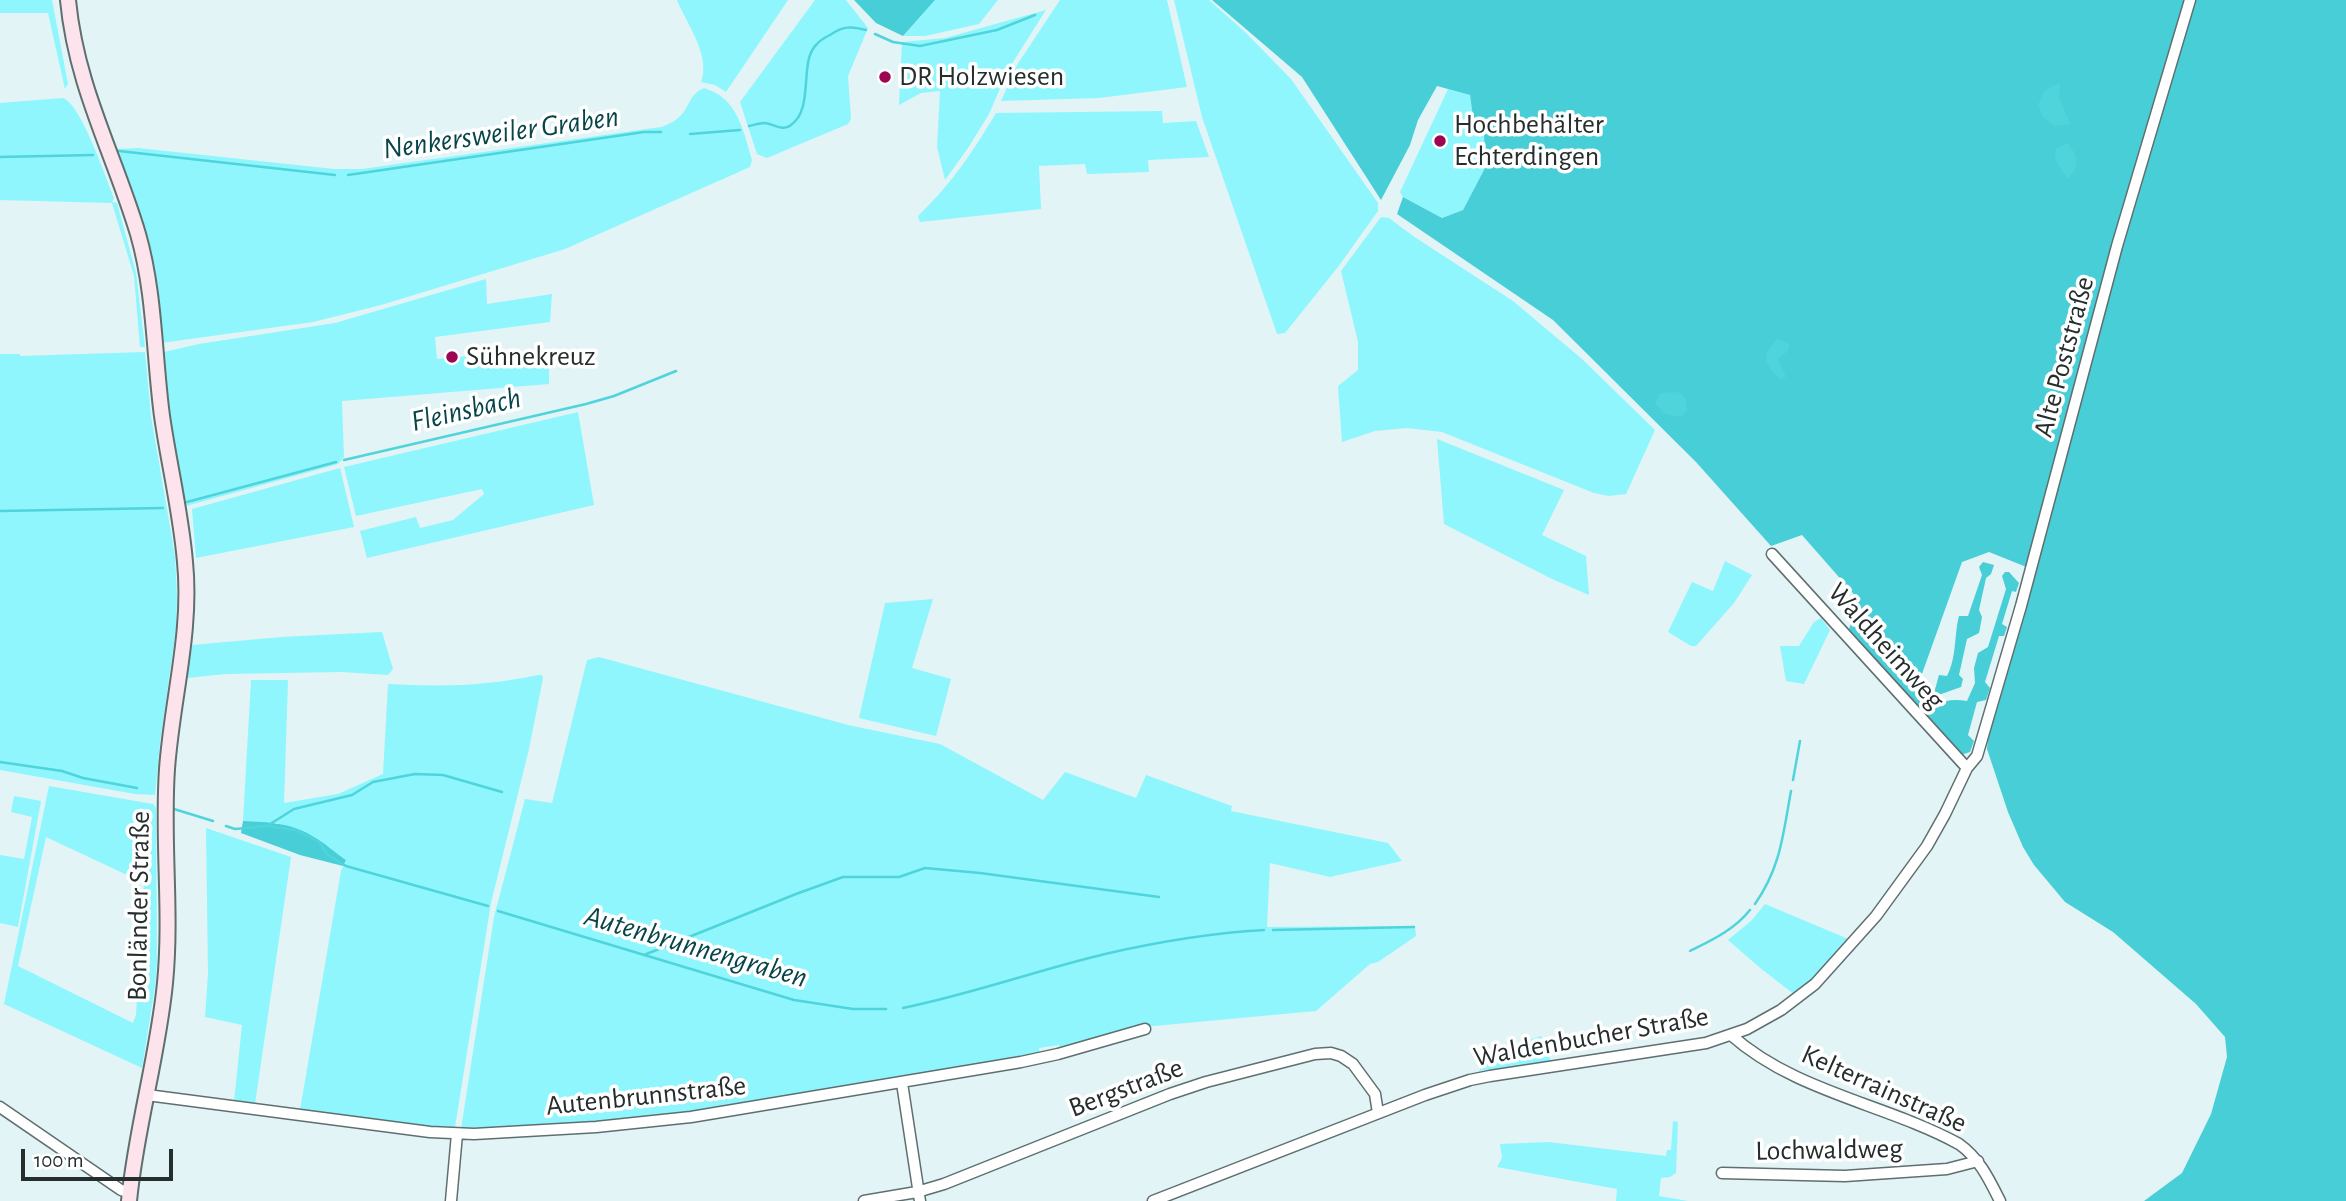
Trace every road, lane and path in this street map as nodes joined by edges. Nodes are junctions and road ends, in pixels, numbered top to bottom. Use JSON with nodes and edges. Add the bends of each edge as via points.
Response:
{"nodes":[{"id":1,"x":68,"y":0,"type":"edge"},
{"id":2,"x":2190,"y":0,"type":"edge"},
{"id":3,"x":1772,"y":554,"type":"dead end"},
{"id":4,"x":1985,"y":727,"type":"joint"},
{"id":5,"x":1966,"y":768,"type":"junction"},
{"id":6,"x":1145,"y":1029,"type":"dead end"},
{"id":7,"x":1731,"y":1035,"type":"junction"},
{"id":8,"x":902,"y":1083,"type":"junction"},
{"id":9,"x":147,"y":1095,"type":"junction"},
{"id":10,"x":0,"y":1107,"type":"edge"},
{"id":11,"x":1378,"y":1113,"type":"junction"},
{"id":12,"x":457,"y":1134,"type":"junction"},
{"id":13,"x":1978,"y":1161,"type":"junction"},
{"id":14,"x":1722,"y":1173,"type":"dead end"},
{"id":15,"x":919,"y":1196,"type":"edge"},
{"id":16,"x":130,"y":1197,"type":"edge"},
{"id":17,"x":451,"y":1201,"type":"edge"},
{"id":18,"x":864,"y":1201,"type":"edge"},
{"id":19,"x":1153,"y":1201,"type":"edge"},
{"id":20,"x":2000,"y":1201,"type":"edge"}],
"edges":[{"from":1,"to":9,"type":"street","name":"Bonländer Straße","via":[[83,81],[138,236],[188,595],[166,801],[166,972]]},
{"from":2,"to":4,"type":"street","name":"Alte Poststraße"},
{"from":3,"to":5,"type":"street","name":"Waldheimweg"},
{"from":4,"to":5,"type":"street","name":"Waldenbucher Straße","via":[[1977,756]]},
{"from":5,"to":7,"type":"street","name":"Waldenbucher Straße","via":[[1927,846],[1860,937],[1797,999]]},
{"from":6,"to":8,"type":"street","name":"Autenbrunnstraße","via":[[1058,1054]]},
{"from":7,"to":11,"type":"street","name":"Waldenbucher Straße","via":[[1691,1046],[1470,1080]]},
{"from":7,"to":13,"type":"street","name":"Kelterrainstraße","via":[[1786,1072],[1947,1138]]},
{"from":8,"to":12,"type":"street","name":"Autenbrunnstraße","via":[[691,1117]]},
{"from":8,"to":15,"type":"street"},
{"from":9,"to":12,"type":"street","name":"Autenbrunnstraße"},
{"from":9,"to":16,"type":"street","name":"Bonländer Straße"},
{"from":10,"to":16,"type":"street"},
{"from":11,"to":15,"type":"street","name":"Bergstraße","via":[[1375,1094],[1353,1064],[1340,1056],[1315,1054],[1170,1094]]},
{"from":11,"to":19,"type":"street","name":"Waldenbucher Straße"},
{"from":12,"to":17,"type":"street"},
{"from":13,"to":14,"type":"street","name":"Lochwaldweg","via":[[1947,1169],[1845,1176]]},
{"from":13,"to":20,"type":"street","name":"Kelterrainstraße"},
{"from":15,"to":18,"type":"street","name":"Bergstraße"}]}
